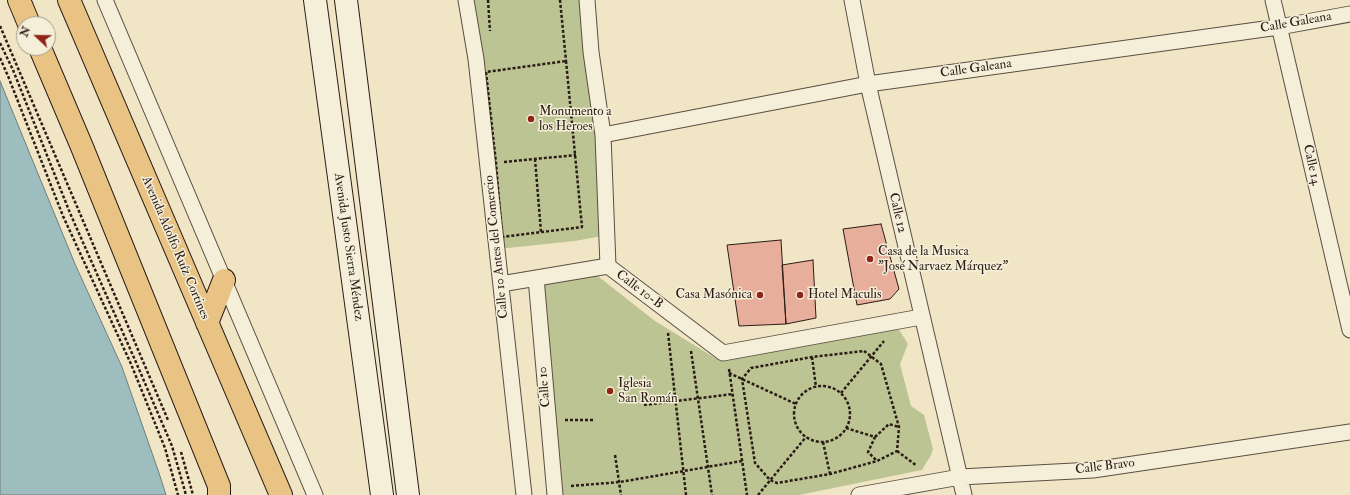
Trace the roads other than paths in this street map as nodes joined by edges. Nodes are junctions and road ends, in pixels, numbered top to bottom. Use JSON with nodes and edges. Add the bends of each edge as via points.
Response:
{"nodes":[{"id":1,"x":19,"y":0,"type":"edge"},
{"id":2,"x":69,"y":0,"type":"edge"},
{"id":3,"x":105,"y":0,"type":"edge"},
{"id":4,"x":315,"y":0,"type":"edge"},
{"id":5,"x":346,"y":0,"type":"edge"},
{"id":6,"x":466,"y":0,"type":"edge"},
{"id":7,"x":587,"y":0,"type":"edge"},
{"id":8,"x":852,"y":0,"type":"edge"},
{"id":9,"x":1273,"y":0,"type":"edge"},
{"id":10,"x":1350,"y":14,"type":"edge"},
{"id":11,"x":26,"y":16,"type":"edge"},
{"id":12,"x":1279,"y":27,"type":"junction"},
{"id":13,"x":43,"y":56,"type":"edge"},
{"id":14,"x":868,"y":84,"type":"junction"},
{"id":15,"x":603,"y":135,"type":"junction"},
{"id":16,"x":608,"y":266,"type":"junction"},
{"id":17,"x":536,"y":278,"type":"junction"},
{"id":18,"x":224,"y":280,"type":"junction"},
{"id":19,"x":501,"y":284,"type":"junction"},
{"id":20,"x":921,"y":317,"type":"junction"},
{"id":21,"x":207,"y":323,"type":"junction"},
{"id":22,"x":1350,"y":330,"type":"edge"},
{"id":23,"x":1350,"y":432,"type":"edge"},
{"id":24,"x":960,"y":477,"type":"junction"},
{"id":25,"x":220,"y":495,"type":"edge"},
{"id":26,"x":281,"y":495,"type":"edge"},
{"id":27,"x":315,"y":495,"type":"edge"},
{"id":28,"x":382,"y":495,"type":"edge"},
{"id":29,"x":408,"y":495,"type":"edge"},
{"id":30,"x":524,"y":495,"type":"edge"},
{"id":31,"x":555,"y":495,"type":"edge"},
{"id":32,"x":859,"y":495,"type":"edge"},
{"id":33,"x":964,"y":495,"type":"edge"}],
"edges":[{"from":1,"to":11,"type":"main road"},
{"from":2,"to":21,"type":"main road","name":"Avenida Adolfo Ruíz Cortines"},
{"from":3,"to":18,"type":"street"},
{"from":4,"to":28,"type":"main road","name":"Avenida Justo Sierra Méndez"},
{"from":5,"to":29,"type":"main road"},
{"from":6,"to":19,"type":"street","name":"Calle 10 Antes del Comercio","via":[[476,59]]},
{"from":7,"to":15,"type":"street","name":"Calle 10-B","via":[[591,52]]},
{"from":8,"to":14,"type":"street","name":"Calle 12"},
{"from":9,"to":12,"type":"street","name":"Calle 14"},
{"from":10,"to":12,"type":"street","name":"Calle Galeana"},
{"from":12,"to":14,"type":"street","name":"Calle Galeana"},
{"from":12,"to":22,"type":"street","name":"Calle 14"},
{"from":13,"to":25,"type":"main road","via":[[121,242],[219,486]]},
{"from":14,"to":15,"type":"street","name":"Calle Galeana"},
{"from":14,"to":20,"type":"street","name":"Calle 12"},
{"from":15,"to":16,"type":"street","name":"Calle 10-B"},
{"from":16,"to":17,"type":"street"},
{"from":16,"to":20,"type":"street","name":"Calle 10-B","via":[[723,353]]},
{"from":17,"to":19,"type":"street"},
{"from":17,"to":31,"type":"street","name":"Calle 10"},
{"from":18,"to":21,"type":"main road"},
{"from":18,"to":27,"type":"street"},
{"from":19,"to":30,"type":"street","name":"Calle 10 Antes del Comercio"},
{"from":20,"to":24,"type":"street","name":"Calle 12"},
{"from":21,"to":26,"type":"main road","name":"Avenida Adolfo Ruíz Cortines"},
{"from":23,"to":24,"type":"street","name":"Calle Bravo","via":[[1093,470]]},
{"from":24,"to":32,"type":"street","name":"Calle Bravo"},
{"from":24,"to":33,"type":"street","name":"Calle 12"}]}
